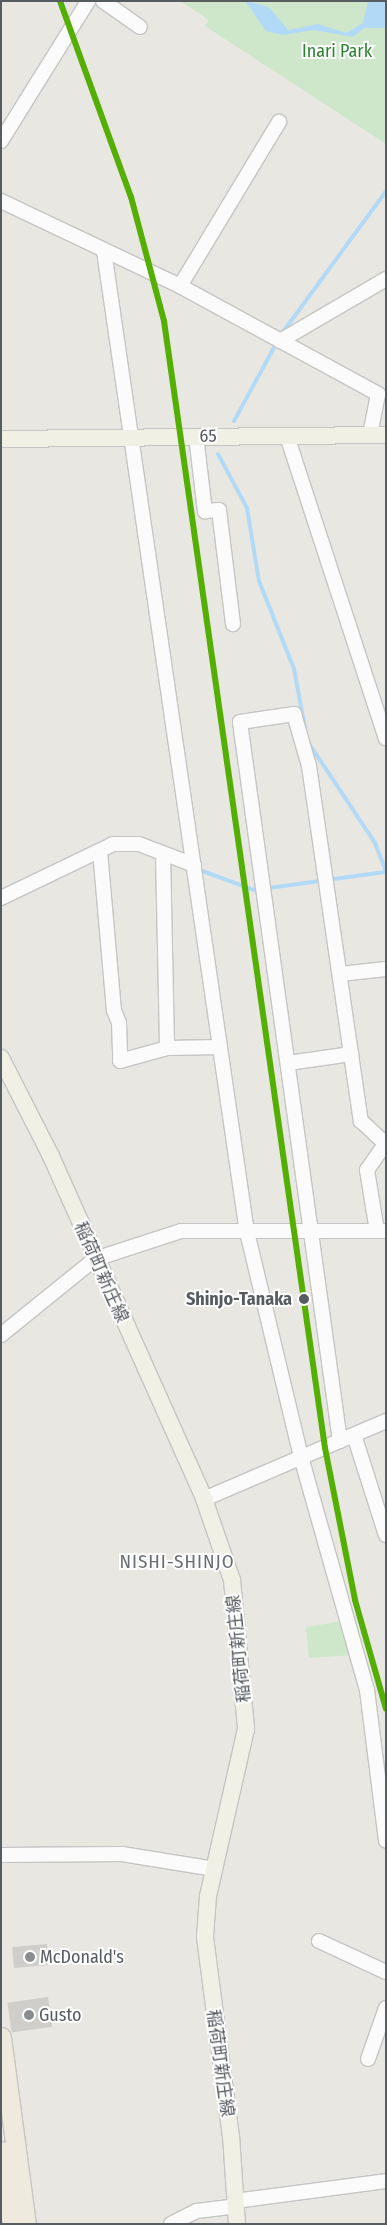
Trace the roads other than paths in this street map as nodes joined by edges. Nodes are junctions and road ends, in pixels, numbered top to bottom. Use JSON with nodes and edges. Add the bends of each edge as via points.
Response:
{"nodes":[{"id":1,"x":88,"y":1,"type":"edge"},
{"id":2,"x":103,"y":1,"type":"edge"},
{"id":3,"x":140,"y":28,"type":"dead end"},
{"id":4,"x":279,"y":122,"type":"dead end"},
{"id":5,"x":1,"y":141,"type":"edge"},
{"id":6,"x":1,"y":201,"type":"edge"},
{"id":7,"x":104,"y":251,"type":"junction"},
{"id":8,"x":386,"y":279,"type":"edge"},
{"id":9,"x":180,"y":286,"type":"junction"},
{"id":10,"x":280,"y":341,"type":"junction"},
{"id":11,"x":378,"y":435,"type":"edge"},
{"id":12,"x":196,"y":436,"type":"junction"},
{"id":13,"x":287,"y":436,"type":"junction"},
{"id":14,"x":130,"y":437,"type":"junction"},
{"id":15,"x":1,"y":439,"type":"edge"},
{"id":16,"x":233,"y":624,"type":"dead end"},
{"id":17,"x":386,"y":738,"type":"edge"},
{"id":18,"x":100,"y":851,"type":"junction"},
{"id":19,"x":163,"y":854,"type":"junction"},
{"id":20,"x":194,"y":866,"type":"junction"},
{"id":21,"x":1,"y":898,"type":"edge"},
{"id":22,"x":386,"y":969,"type":"edge"},
{"id":23,"x":340,"y":974,"type":"junction"},
{"id":24,"x":220,"y":1047,"type":"junction"},
{"id":25,"x":167,"y":1048,"type":"junction"},
{"id":26,"x":351,"y":1054,"type":"junction"},
{"id":27,"x":1,"y":1058,"type":"edge"},
{"id":28,"x":288,"y":1063,"type":"junction"},
{"id":29,"x":385,"y":1144,"type":"edge"},
{"id":30,"x":311,"y":1231,"type":"junction"},
{"id":31,"x":381,"y":1231,"type":"edge"},
{"id":32,"x":247,"y":1232,"type":"junction"},
{"id":33,"x":96,"y":1259,"type":"junction"},
{"id":34,"x":1,"y":1336,"type":"edge"},
{"id":35,"x":386,"y":1421,"type":"edge"},
{"id":36,"x":354,"y":1435,"type":"junction"},
{"id":37,"x":340,"y":1441,"type":"junction"},
{"id":38,"x":302,"y":1457,"type":"junction"},
{"id":39,"x":204,"y":1499,"type":"junction"},
{"id":40,"x":386,"y":1535,"type":"edge"},
{"id":41,"x":386,"y":1841,"type":"edge"},
{"id":42,"x":1,"y":1855,"type":"edge"},
{"id":43,"x":214,"y":1868,"type":"junction"},
{"id":44,"x":319,"y":1941,"type":"dead end"},
{"id":45,"x":386,"y":1972,"type":"edge"},
{"id":46,"x":386,"y":2008,"type":"edge"},
{"id":47,"x":1,"y":2038,"type":"edge"},
{"id":48,"x":368,"y":2059,"type":"dead end"},
{"id":49,"x":1,"y":2151,"type":"edge"},
{"id":50,"x":386,"y":2181,"type":"edge"},
{"id":51,"x":236,"y":2204,"type":"junction"},
{"id":52,"x":12,"y":2224,"type":"edge"},
{"id":53,"x":26,"y":2224,"type":"edge"},
{"id":54,"x":171,"y":2224,"type":"edge"},
{"id":55,"x":237,"y":2224,"type":"edge"}],
"edges":[{"from":1,"to":5,"type":"street"},
{"from":2,"to":3,"type":"street"},
{"from":4,"to":9,"type":"street"},
{"from":6,"to":7,"type":"street"},
{"from":7,"to":9,"type":"street"},
{"from":7,"to":14,"type":"street"},
{"from":8,"to":10,"type":"street"},
{"from":9,"to":10,"type":"street"},
{"from":10,"to":11,"type":"street","via":[[378,394]]},
{"from":11,"to":13,"type":"main road","name":"65","number":"65"},
{"from":12,"to":13,"type":"main road","name":"65","number":"65"},
{"from":12,"to":14,"type":"main road","name":"65","number":"65"},
{"from":12,"to":16,"type":"street","via":[[205,511],[219,510]]},
{"from":13,"to":17,"type":"street"},
{"from":14,"to":15,"type":"main road","name":"65","number":"65"},
{"from":14,"to":20,"type":"street"},
{"from":18,"to":19,"type":"street","via":[[113,844],[139,844]]},
{"from":18,"to":21,"type":"street"},
{"from":18,"to":25,"type":"street","via":[[114,1010],[120,1023],[120,1061]]},
{"from":19,"to":20,"type":"street"},
{"from":19,"to":25,"type":"street"},
{"from":20,"to":24,"type":"street"},
{"from":22,"to":23,"type":"street"},
{"from":23,"to":26,"type":"street"},
{"from":23,"to":28,"type":"street","via":[[310,766],[294,714],[240,722]]},
{"from":24,"to":25,"type":"street"},
{"from":24,"to":32,"type":"street"},
{"from":26,"to":28,"type":"street"},
{"from":26,"to":29,"type":"street","via":[[361,1121]]},
{"from":27,"to":33,"type":"main road","name":"稲荷町新庄線","via":[[50,1154]]},
{"from":28,"to":30,"type":"street"},
{"from":29,"to":31,"type":"street","via":[[367,1170]]},
{"from":30,"to":31,"type":"street"},
{"from":30,"to":32,"type":"street"},
{"from":30,"to":37,"type":"street"},
{"from":32,"to":33,"type":"street","via":[[181,1231]]},
{"from":32,"to":38,"type":"street"},
{"from":33,"to":34,"type":"street"},
{"from":33,"to":39,"type":"main road","name":"稲荷町新庄線"},
{"from":35,"to":36,"type":"street"},
{"from":36,"to":37,"type":"street"},
{"from":36,"to":40,"type":"street"},
{"from":37,"to":38,"type":"street"},
{"from":38,"to":39,"type":"street"},
{"from":38,"to":41,"type":"street","via":[[367,1690]]},
{"from":39,"to":43,"type":"main road","name":"稲荷町新庄線","via":[[232,1580],[246,1729]]},
{"from":42,"to":43,"type":"street","via":[[122,1854]]},
{"from":43,"to":51,"type":"main road","name":"稲荷町新庄線","via":[[205,1937]]},
{"from":44,"to":45,"type":"street"},
{"from":46,"to":48,"type":"street"},
{"from":47,"to":53,"type":"highway"},
{"from":49,"to":52,"type":"highway"},
{"from":50,"to":51,"type":"street"},
{"from":51,"to":54,"type":"street","via":[[197,2211]]},
{"from":51,"to":55,"type":"main road","name":"稲荷町新庄線"}]}
